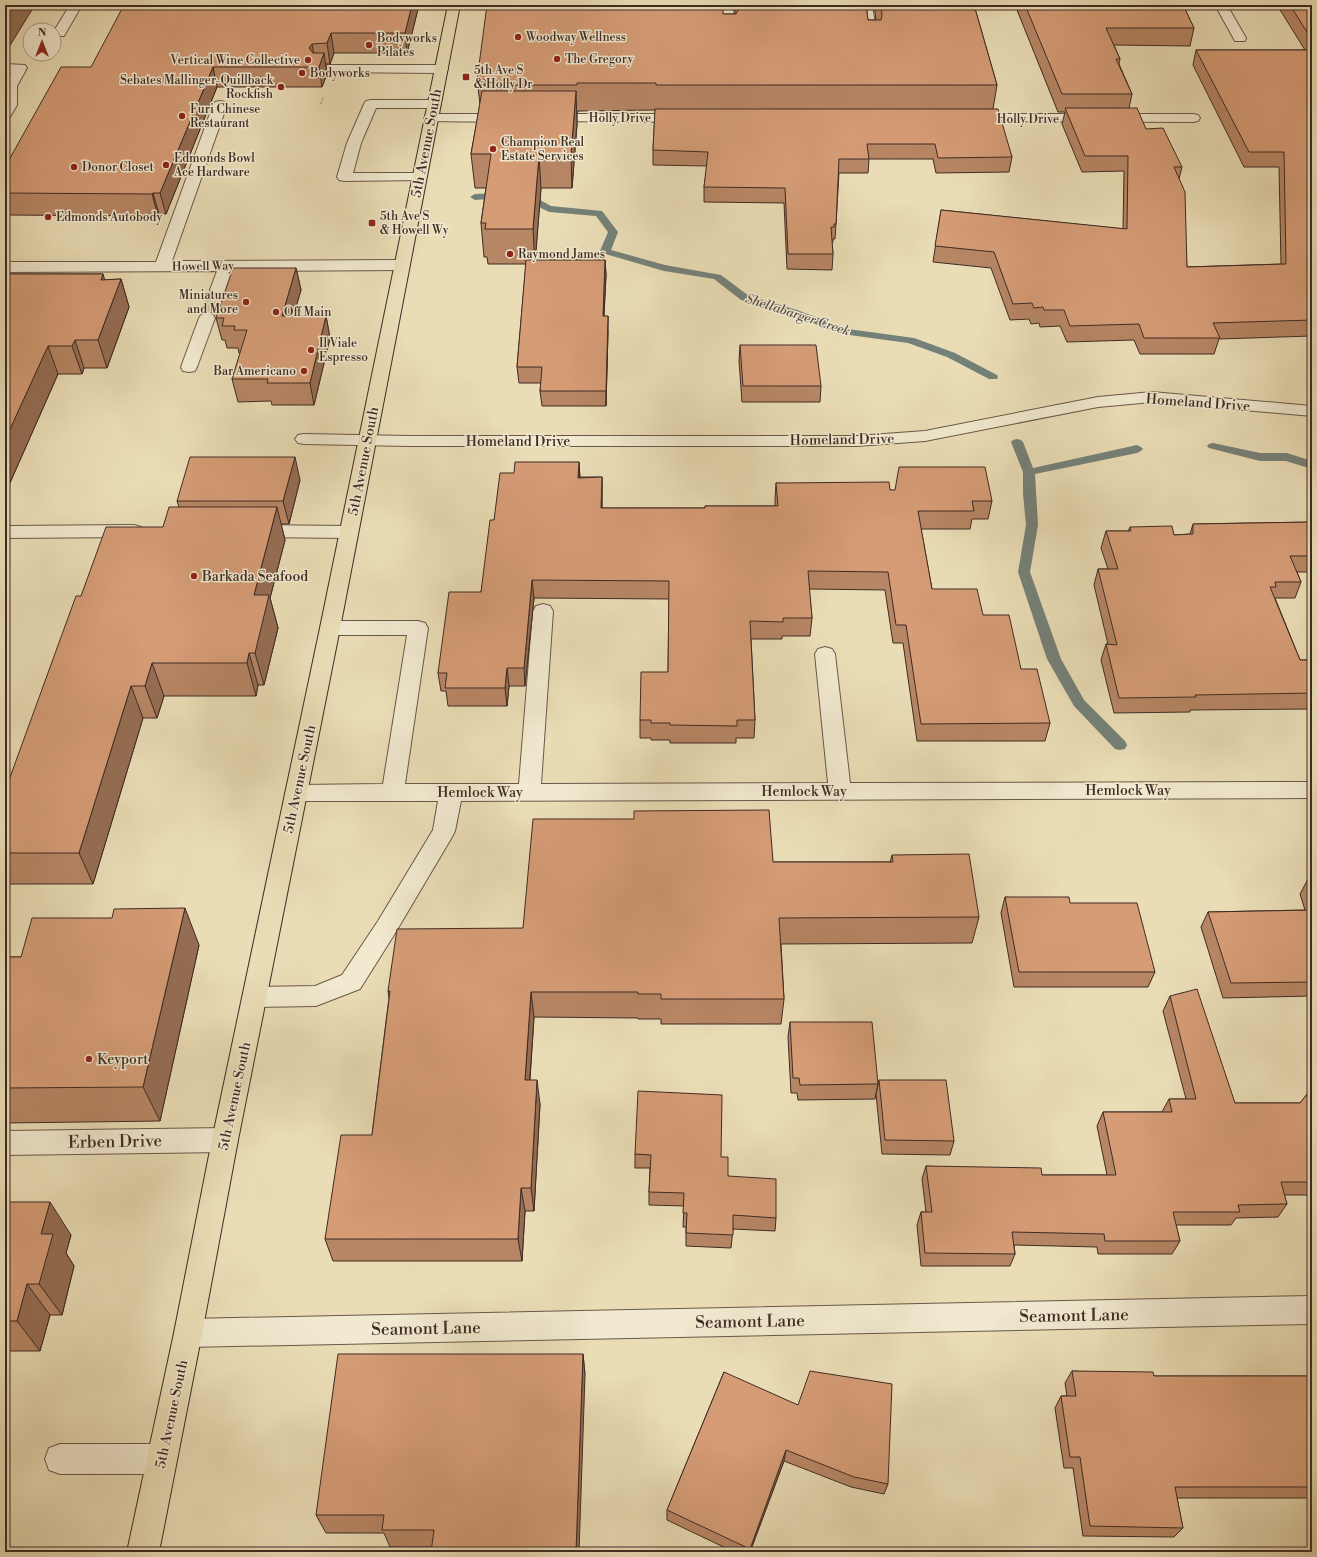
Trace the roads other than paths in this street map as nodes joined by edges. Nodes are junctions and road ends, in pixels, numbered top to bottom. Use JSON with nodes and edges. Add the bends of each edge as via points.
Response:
{"nodes":[{"id":1,"x":76,"y":5,"type":"edge"},
{"id":2,"x":454,"y":5,"type":"edge"},
{"id":3,"x":727,"y":5,"type":"edge"},
{"id":4,"x":866,"y":5,"type":"edge"},
{"id":5,"x":1221,"y":5,"type":"edge"},
{"id":6,"x":62,"y":27,"type":"edge"},
{"id":7,"x":729,"y":37,"type":"edge"},
{"id":8,"x":1240,"y":38,"type":"dead end"},
{"id":9,"x":872,"y":44,"type":"edge"},
{"id":10,"x":5,"y":68,"type":"edge"},
{"id":11,"x":321,"y":68,"type":"edge"},
{"id":12,"x":441,"y":68,"type":"junction"},
{"id":13,"x":220,"y":106,"type":"dead end"},
{"id":14,"x":8,"y":110,"type":"edge"},
{"id":15,"x":432,"y":111,"type":"junction"},
{"id":16,"x":521,"y":118,"type":"edge"},
{"id":17,"x":537,"y":118,"type":"edge"},
{"id":18,"x":694,"y":118,"type":"edge"},
{"id":19,"x":959,"y":118,"type":"edge"},
{"id":20,"x":1193,"y":118,"type":"dead end"},
{"id":21,"x":420,"y":177,"type":"junction"},
{"id":22,"x":402,"y":265,"type":"junction"},
{"id":23,"x":227,"y":266,"type":"junction"},
{"id":24,"x":5,"y":267,"type":"edge"},
{"id":25,"x":162,"y":267,"type":"junction"},
{"id":26,"x":218,"y":290,"type":"tunnel mouth"},
{"id":27,"x":207,"y":318,"type":"tunnel mouth"},
{"id":28,"x":189,"y":367,"type":"dead end"},
{"id":29,"x":1312,"y":411,"type":"edge"},
{"id":30,"x":304,"y":439,"type":"dead end"},
{"id":31,"x":367,"y":440,"type":"junction"},
{"id":32,"x":147,"y":531,"type":"edge"},
{"id":33,"x":235,"y":531,"type":"edge"},
{"id":34,"x":5,"y":532,"type":"edge"},
{"id":35,"x":348,"y":532,"type":"junction"},
{"id":36,"x":543,"y":611,"type":"dead end"},
{"id":37,"x":330,"y":628,"type":"junction"},
{"id":38,"x":825,"y":654,"type":"dead end"},
{"id":39,"x":1312,"y":790,"type":"edge"},
{"id":40,"x":840,"y":791,"type":"junction"},
{"id":41,"x":393,"y":792,"type":"junction"},
{"id":42,"x":529,"y":792,"type":"junction"},
{"id":43,"x":296,"y":793,"type":"junction"},
{"id":44,"x":451,"y":793,"type":"junction"},
{"id":45,"x":255,"y":997,"type":"junction"},
{"id":46,"x":225,"y":1140,"type":"junction"},
{"id":47,"x":5,"y":1143,"type":"edge"},
{"id":48,"x":1312,"y":1310,"type":"edge"},
{"id":49,"x":188,"y":1333,"type":"junction"},
{"id":50,"x":60,"y":1459,"type":"dead end"},
{"id":51,"x":162,"y":1459,"type":"junction"},
{"id":52,"x":143,"y":1552,"type":"edge"}],
"edges":[{"from":1,"to":6,"type":"street"},
{"from":2,"to":12,"type":"main road","name":"5th Avenue South"},
{"from":3,"to":7,"type":"street"},
{"from":4,"to":9,"type":"street"},
{"from":5,"to":8,"type":"street"},
{"from":10,"to":14,"type":"street","via":[[20,68],[10,86]]},
{"from":11,"to":12,"type":"street"},
{"from":12,"to":15,"type":"main road","name":"5th Avenue South"},
{"from":13,"to":25,"type":"street"},
{"from":15,"to":16,"type":"street"},
{"from":15,"to":21,"type":"main road","name":"5th Avenue South"},
{"from":15,"to":21,"type":"street","via":[[371,104],[354,143],[344,177]]},
{"from":17,"to":18,"type":"street","name":"Holly Drive"},
{"from":19,"to":20,"type":"street","name":"Holly Drive"},
{"from":21,"to":22,"type":"main road","name":"5th Avenue South"},
{"from":22,"to":23,"type":"street","name":"Howell Way"},
{"from":22,"to":31,"type":"main road","name":"5th Avenue South"},
{"from":23,"to":25,"type":"street","name":"Howell Way"},
{"from":23,"to":26,"type":"street"},
{"from":24,"to":25,"type":"street","name":"Howell Way"},
{"from":27,"to":28,"type":"street"},
{"from":29,"to":31,"type":"street","name":"Homeland Drive","via":[[1152,397],[1098,402],[925,436],[857,441]]},
{"from":30,"to":31,"type":"street","name":"Homeland Drive"},
{"from":31,"to":35,"type":"main road","name":"5th Avenue South"},
{"from":32,"to":34,"type":"street"},
{"from":33,"to":35,"type":"street"},
{"from":35,"to":37,"type":"main road","name":"5th Avenue South"},
{"from":36,"to":42,"type":"street"},
{"from":37,"to":41,"type":"street","via":[[418,628]]},
{"from":37,"to":43,"type":"main road","name":"5th Avenue South"},
{"from":38,"to":40,"type":"street"},
{"from":39,"to":40,"type":"street","name":"Hemlock Way"},
{"from":40,"to":42,"type":"street","name":"Hemlock Way"},
{"from":41,"to":43,"type":"street","name":"Hemlock Way"},
{"from":41,"to":44,"type":"street","name":"Hemlock Way"},
{"from":42,"to":44,"type":"street","name":"Hemlock Way"},
{"from":43,"to":45,"type":"main road","name":"5th Avenue South"},
{"from":44,"to":45,"type":"street","via":[[444,831],[351,982],[316,996]]},
{"from":45,"to":46,"type":"main road","name":"5th Avenue South"},
{"from":46,"to":47,"type":"street","name":"Erben Drive"},
{"from":46,"to":49,"type":"main road","name":"5th Avenue South"},
{"from":48,"to":49,"type":"street","name":"Seamont Lane"},
{"from":49,"to":51,"type":"main road","name":"5th Avenue South"},
{"from":50,"to":51,"type":"street"},
{"from":51,"to":52,"type":"main road","name":"5th Avenue South"}]}
